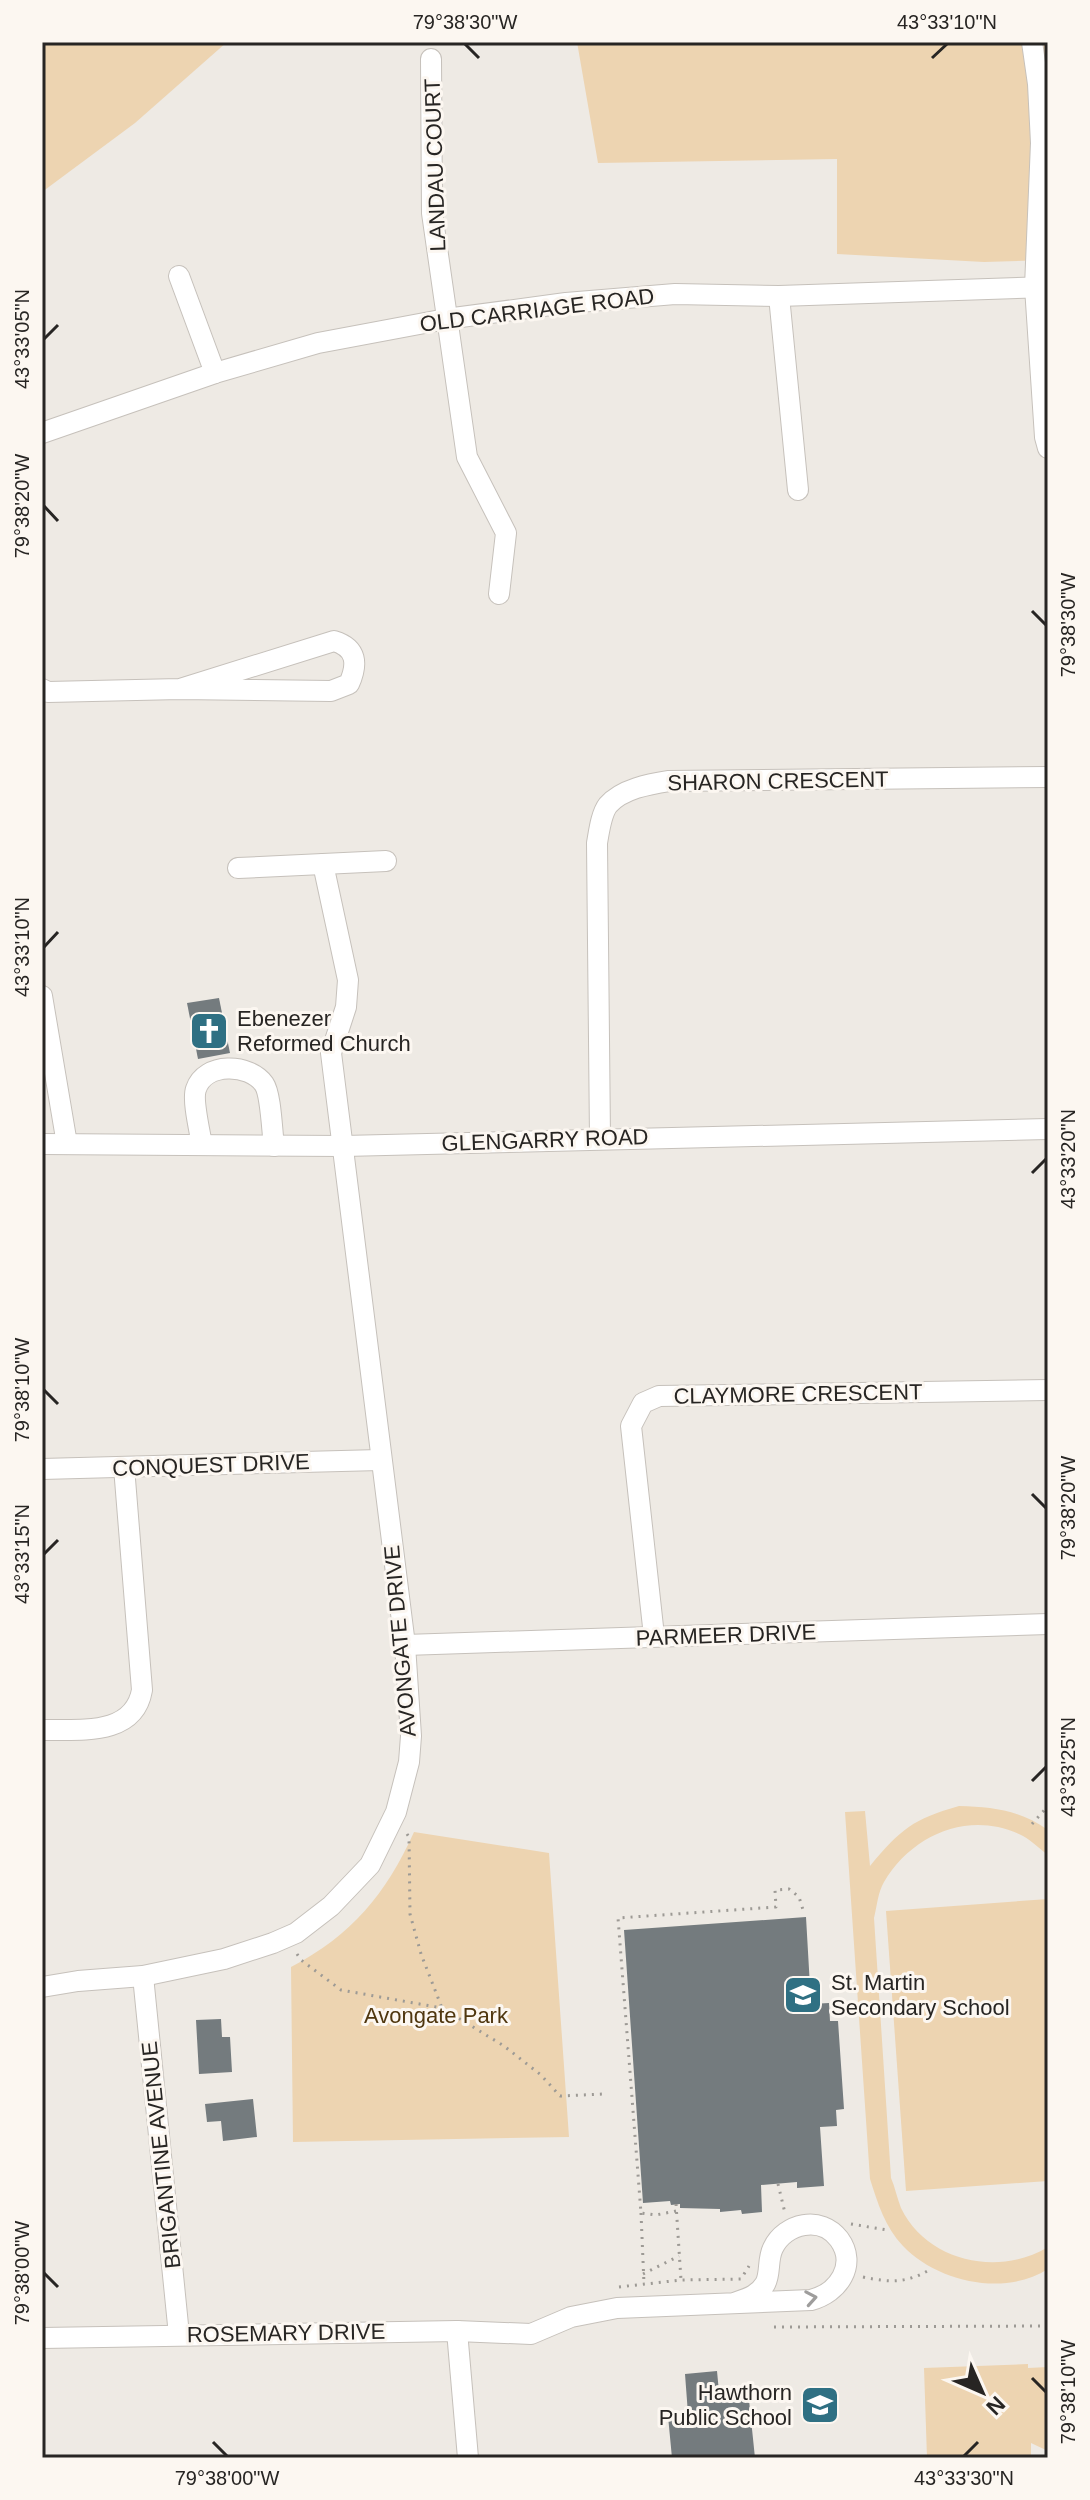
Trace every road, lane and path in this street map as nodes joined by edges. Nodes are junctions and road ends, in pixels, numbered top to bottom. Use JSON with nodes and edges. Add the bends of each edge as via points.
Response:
{"nodes":[{"id":1,"x":1032,"y":42,"type":"edge"},
{"id":2,"x":431,"y":59,"type":"dead end"},
{"id":3,"x":179,"y":276,"type":"dead end"},
{"id":4,"x":1042,"y":287,"type":"edge"},
{"id":5,"x":779,"y":296,"type":"junction"},
{"id":6,"x":446,"y":319,"type":"junction"},
{"id":7,"x":215,"y":373,"type":"junction"},
{"id":8,"x":42,"y":433,"type":"edge"},
{"id":9,"x":1048,"y":448,"type":"edge"},
{"id":10,"x":798,"y":490,"type":"dead end"},
{"id":11,"x":499,"y":594,"type":"dead end"},
{"id":12,"x":42,"y":689,"type":"edge"},
{"id":13,"x":180,"y":689,"type":"junction"},
{"id":14,"x":1048,"y":777,"type":"edge"},
{"id":15,"x":386,"y":861,"type":"dead end"},
{"id":16,"x":323,"y":864,"type":"junction"},
{"id":17,"x":238,"y":868,"type":"dead end"},
{"id":18,"x":42,"y":996,"type":"edge"},
{"id":19,"x":1048,"y":1129,"type":"edge"},
{"id":20,"x":600,"y":1138,"type":"junction"},
{"id":21,"x":42,"y":1144,"type":"edge"},
{"id":22,"x":67,"y":1144,"type":"junction"},
{"id":23,"x":202,"y":1145,"type":"junction"},
{"id":24,"x":274,"y":1146,"type":"junction"},
{"id":25,"x":344,"y":1146,"type":"junction"},
{"id":26,"x":1048,"y":1390,"type":"edge"},
{"id":27,"x":380,"y":1460,"type":"junction"},
{"id":28,"x":124,"y":1467,"type":"junction"},
{"id":29,"x":42,"y":1469,"type":"edge"},
{"id":30,"x":1048,"y":1624,"type":"edge"},
{"id":31,"x":654,"y":1636,"type":"junction"},
{"id":32,"x":405,"y":1645,"type":"junction"},
{"id":33,"x":42,"y":1730,"type":"edge"},
{"id":34,"x":1048,"y":1806,"type":"edge"},
{"id":35,"x":393,"y":1818,"type":"junction"},
{"id":36,"x":1032,"y":1824,"type":"dead end"},
{"id":37,"x":804,"y":1913,"type":"dead end"},
{"id":38,"x":287,"y":1937,"type":"junction"},
{"id":39,"x":143,"y":1976,"type":"junction"},
{"id":40,"x":42,"y":1987,"type":"edge"},
{"id":41,"x":442,"y":2008,"type":"junction"},
{"id":42,"x":604,"y":2094,"type":"dead end"},
{"id":43,"x":778,"y":2184,"type":"dead end"},
{"id":44,"x":676,"y":2204,"type":"dead end"},
{"id":45,"x":676,"y":2211,"type":"junction"},
{"id":46,"x":641,"y":2213,"type":"junction"},
{"id":47,"x":785,"y":2213,"type":"dead end"},
{"id":48,"x":847,"y":2224,"type":"dead end"},
{"id":49,"x":887,"y":2230,"type":"dead end"},
{"id":50,"x":679,"y":2256,"type":"junction"},
{"id":51,"x":931,"y":2269,"type":"dead end"},
{"id":52,"x":845,"y":2270,"type":"junction"},
{"id":53,"x":643,"y":2274,"type":"junction"},
{"id":54,"x":681,"y":2280,"type":"dead end"},
{"id":55,"x":644,"y":2284,"type":"dead end"},
{"id":56,"x":734,"y":2303,"type":"junction"},
{"id":57,"x":1048,"y":2326,"type":"edge"},
{"id":58,"x":774,"y":2327,"type":"dead end"},
{"id":59,"x":457,"y":2331,"type":"junction"},
{"id":60,"x":179,"y":2335,"type":"junction"},
{"id":61,"x":42,"y":2338,"type":"edge"},
{"id":62,"x":468,"y":2458,"type":"edge"}],
"edges":[{"from":1,"to":4,"type":"street","via":[[1041,143]]},
{"from":2,"to":6,"type":"street","name":"LANDAU COURT","via":[[432,213]]},
{"from":3,"to":7,"type":"street"},
{"from":4,"to":5,"type":"street","name":"OLD CARRIAGE ROAD"},
{"from":4,"to":9,"type":"street"},
{"from":5,"to":6,"type":"street","name":"OLD CARRIAGE ROAD","via":[[675,294]]},
{"from":5,"to":10,"type":"street"},
{"from":6,"to":7,"type":"street","name":"OLD CARRIAGE ROAD","via":[[318,343]]},
{"from":6,"to":11,"type":"street","name":"LANDAU COURT","via":[[467,457],[506,533]]},
{"from":7,"to":8,"type":"street","name":"OLD CARRIAGE ROAD"},
{"from":12,"to":13,"type":"street"},
{"from":13,"to":13,"type":"street","via":[[334,641],[355,655],[349,684],[331,691]]},
{"from":14,"to":20,"type":"street","name":"SHARON CRESCENT","via":[[669,781],[645,785],[607,806],[597,843]]},
{"from":15,"to":16,"type":"street"},
{"from":16,"to":17,"type":"street"},
{"from":16,"to":25,"type":"street","name":"AVONGATE DRIVE","via":[[348,980],[346,1007],[331,1053]]},
{"from":18,"to":22,"type":"street"},
{"from":19,"to":20,"type":"street","name":"GLENGARRY ROAD"},
{"from":20,"to":25,"type":"street","name":"GLENGARRY ROAD"},
{"from":21,"to":22,"type":"street","name":"GLENGARRY ROAD"},
{"from":22,"to":23,"type":"street","name":"GLENGARRY ROAD"},
{"from":23,"to":24,"type":"street","name":"GLENGARRY ROAD"},
{"from":23,"to":24,"type":"street","via":[[194,1091],[203,1077],[225,1067],[252,1073],[265,1086]]},
{"from":24,"to":25,"type":"street","name":"GLENGARRY ROAD"},
{"from":25,"to":27,"type":"street","name":"AVONGATE DRIVE"},
{"from":26,"to":31,"type":"street","name":"CLAYMORE CRESCENT","via":[[659,1396],[643,1403],[631,1426]]},
{"from":27,"to":28,"type":"street","name":"CONQUEST DRIVE"},
{"from":27,"to":32,"type":"street","name":"AVONGATE DRIVE"},
{"from":28,"to":29,"type":"street","name":"CONQUEST DRIVE"},
{"from":28,"to":33,"type":"street","via":[[140,1704],[132,1716],[114,1725]]},
{"from":30,"to":31,"type":"street","name":"PARMEER DRIVE"},
{"from":31,"to":32,"type":"street","name":"PARMEER DRIVE"},
{"from":32,"to":35,"type":"street","name":"AVONGATE DRIVE","via":[[411,1736]]},
{"from":34,"to":36,"type":"path"},
{"from":35,"to":38,"type":"street","name":"AVONGATE DRIVE","via":[[370,1865],[331,1906]]},
{"from":35,"to":41,"type":"path","via":[[409,1837],[410,1914]]},
{"from":37,"to":46,"type":"path","via":[[802,1902],[789,1889],[775,1890],[776,1907],[618,1918]]},
{"from":38,"to":39,"type":"street","name":"AVONGATE DRIVE","via":[[224,1959]]},
{"from":38,"to":41,"type":"path","via":[[301,1960],[341,1990]]},
{"from":39,"to":40,"type":"street","name":"AVONGATE DRIVE"},
{"from":39,"to":60,"type":"street","name":"BRIGANTINE AVENUE"},
{"from":41,"to":42,"type":"path","via":[[504,2046],[560,2096]]},
{"from":43,"to":47,"type":"path"},
{"from":44,"to":45,"type":"path"},
{"from":45,"to":46,"type":"path"},
{"from":45,"to":50,"type":"path"},
{"from":46,"to":53,"type":"path"},
{"from":48,"to":49,"type":"path"},
{"from":50,"to":53,"type":"path"},
{"from":50,"to":54,"type":"path"},
{"from":51,"to":52,"type":"path","via":[[912,2280],[882,2281]]},
{"from":56,"to":52,"type":"street","one_way":true,"via":[[823,2297]]},
{"from":52,"to":56,"type":"street","via":[[844,2247],[828,2229],[793,2228],[775,2244],[764,2285]]},
{"from":53,"to":55,"type":"path"},
{"from":56,"to":59,"type":"street","name":"ROSEMARY DRIVE","via":[[617,2308],[571,2317],[531,2334]]},
{"from":57,"to":58,"type":"path"},
{"from":59,"to":60,"type":"street","name":"ROSEMARY DRIVE"},
{"from":59,"to":62,"type":"street"},
{"from":60,"to":61,"type":"street","name":"ROSEMARY DRIVE"}]}
